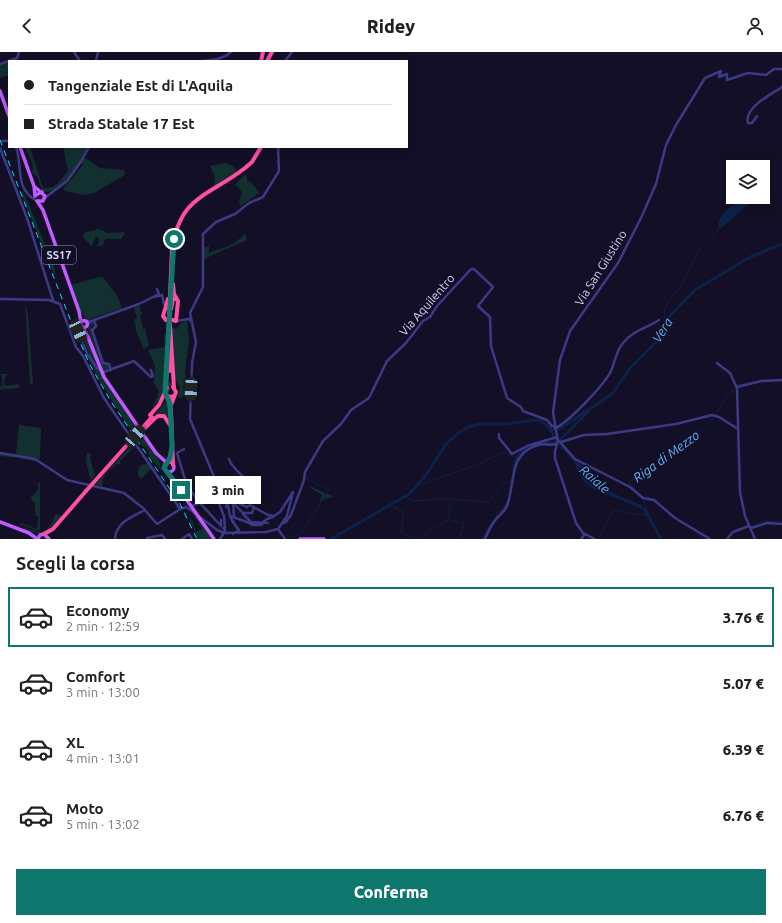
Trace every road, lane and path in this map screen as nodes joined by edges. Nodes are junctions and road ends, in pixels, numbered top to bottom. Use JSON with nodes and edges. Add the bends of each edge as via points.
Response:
{"nodes":[{"id":1,"x":19,"y":52,"type":"edge"},
{"id":2,"x":231,"y":52,"type":"edge"},
{"id":3,"x":292,"y":52,"type":"edge"},
{"id":4,"x":13,"y":60,"type":"edge"},
{"id":5,"x":216,"y":60,"type":"edge"},
{"id":6,"x":286,"y":60,"type":"edge"},
{"id":7,"x":782,"y":69,"type":"edge"},
{"id":8,"x":782,"y":87,"type":"edge"},
{"id":9,"x":0,"y":91,"type":"edge"},
{"id":10,"x":8,"y":113,"type":"edge"},
{"id":11,"x":757,"y":116,"type":"dead end"},
{"id":12,"x":2,"y":141,"type":"dead end"},
{"id":13,"x":8,"y":141,"type":"edge"},
{"id":14,"x":0,"y":148,"type":"edge"},
{"id":15,"x":16,"y":148,"type":"edge"},
{"id":16,"x":20,"y":148,"type":"edge"},
{"id":17,"x":87,"y":148,"type":"edge"},
{"id":18,"x":261,"y":148,"type":"edge"},
{"id":19,"x":261,"y":148,"type":"edge"},
{"id":20,"x":278,"y":148,"type":"edge"},
{"id":21,"x":34,"y":186,"type":"junction"},
{"id":22,"x":53,"y":191,"type":"junction"},
{"id":23,"x":42,"y":193,"type":"junction"},
{"id":24,"x":35,"y":199,"type":"junction"},
{"id":25,"x":44,"y":199,"type":"junction"},
{"id":26,"x":43,"y":210,"type":"junction"},
{"id":27,"x":172,"y":284,"type":"junction"},
{"id":28,"x":157,"y":289,"type":"dead end"},
{"id":29,"x":154,"y":296,"type":"junction"},
{"id":30,"x":177,"y":299,"type":"junction"},
{"id":31,"x":0,"y":300,"type":"edge"},
{"id":32,"x":53,"y":300,"type":"junction"},
{"id":33,"x":164,"y":304,"type":"dead end"},
{"id":34,"x":168,"y":310,"type":"junction"},
{"id":35,"x":79,"y":311,"type":"junction"},
{"id":36,"x":94,"y":320,"type":"junction"},
{"id":37,"x":659,"y":320,"type":"dead end"},
{"id":38,"x":171,"y":321,"type":"junction"},
{"id":39,"x":192,"y":322,"type":"junction"},
{"id":40,"x":81,"y":323,"type":"junction"},
{"id":41,"x":86,"y":323,"type":"junction"},
{"id":42,"x":75,"y":324,"type":"dead end"},
{"id":43,"x":82,"y":327,"type":"junction"},
{"id":44,"x":88,"y":337,"type":"junction"},
{"id":45,"x":85,"y":356,"type":"junction"},
{"id":46,"x":716,"y":363,"type":"dead end"},
{"id":47,"x":100,"y":369,"type":"junction"},
{"id":48,"x":111,"y":370,"type":"junction"},
{"id":49,"x":151,"y":370,"type":"dead end"},
{"id":50,"x":107,"y":372,"type":"junction"},
{"id":51,"x":782,"y":380,"type":"edge"},
{"id":52,"x":170,"y":381,"type":"tunnel mouth"},
{"id":53,"x":107,"y":383,"type":"junction"},
{"id":54,"x":737,"y":387,"type":"junction"},
{"id":55,"x":174,"y":388,"type":"junction"},
{"id":56,"x":166,"y":394,"type":"junction"},
{"id":57,"x":174,"y":396,"type":"junction"},
{"id":58,"x":171,"y":411,"type":"junction"},
{"id":59,"x":152,"y":417,"type":"junction"},
{"id":60,"x":555,"y":428,"type":"junction"},
{"id":61,"x":738,"y":429,"type":"junction"},
{"id":62,"x":499,"y":434,"type":"dead end"},
{"id":63,"x":556,"y":437,"type":"junction"},
{"id":64,"x":558,"y":442,"type":"junction"},
{"id":65,"x":172,"y":446,"type":"junction"},
{"id":66,"x":184,"y":449,"type":"dead end"},
{"id":67,"x":0,"y":453,"type":"edge"},
{"id":68,"x":156,"y":453,"type":"junction"},
{"id":69,"x":171,"y":453,"type":"junction"},
{"id":70,"x":229,"y":459,"type":"dead end"},
{"id":71,"x":167,"y":462,"type":"junction"},
{"id":72,"x":173,"y":465,"type":"junction"},
{"id":73,"x":164,"y":468,"type":"junction"},
{"id":74,"x":173,"y":471,"type":"junction"},
{"id":75,"x":168,"y":473,"type":"junction"},
{"id":76,"x":227,"y":478,"type":"dead end"},
{"id":77,"x":224,"y":483,"type":"dead end"},
{"id":78,"x":217,"y":484,"type":"junction"},
{"id":79,"x":230,"y":489,"type":"junction"},
{"id":80,"x":184,"y":494,"type":"junction"},
{"id":81,"x":226,"y":494,"type":"junction"},
{"id":82,"x":216,"y":496,"type":"junction"},
{"id":83,"x":230,"y":498,"type":"junction"},
{"id":84,"x":199,"y":503,"type":"junction"},
{"id":85,"x":223,"y":503,"type":"dead end"},
{"id":86,"x":233,"y":504,"type":"junction"},
{"id":87,"x":241,"y":504,"type":"junction"},
{"id":88,"x":250,"y":505,"type":"junction"},
{"id":89,"x":237,"y":507,"type":"junction"},
{"id":90,"x":254,"y":507,"type":"junction"},
{"id":91,"x":182,"y":508,"type":"junction"},
{"id":92,"x":191,"y":508,"type":"junction"},
{"id":93,"x":145,"y":510,"type":"junction"},
{"id":94,"x":225,"y":511,"type":"junction"},
{"id":95,"x":242,"y":513,"type":"junction"},
{"id":96,"x":230,"y":516,"type":"junction"},
{"id":97,"x":234,"y":516,"type":"junction"},
{"id":98,"x":274,"y":516,"type":"junction"},
{"id":99,"x":221,"y":520,"type":"junction"},
{"id":100,"x":0,"y":522,"type":"edge"},
{"id":101,"x":249,"y":522,"type":"junction"},
{"id":102,"x":218,"y":523,"type":"junction"},
{"id":103,"x":268,"y":523,"type":"dead end"},
{"id":104,"x":283,"y":523,"type":"junction"},
{"id":105,"x":263,"y":524,"type":"junction"},
{"id":106,"x":782,"y":524,"type":"edge"},
{"id":107,"x":208,"y":525,"type":"junction"},
{"id":108,"x":213,"y":527,"type":"junction"},
{"id":109,"x":751,"y":527,"type":"junction"},
{"id":110,"x":53,"y":528,"type":"junction"},
{"id":111,"x":223,"y":528,"type":"junction"},
{"id":112,"x":278,"y":529,"type":"junction"},
{"id":113,"x":29,"y":533,"type":"junction"},
{"id":114,"x":224,"y":533,"type":"junction"},
{"id":115,"x":43,"y":534,"type":"junction"},
{"id":116,"x":233,"y":534,"type":"junction"},
{"id":117,"x":585,"y":534,"type":"junction"},
{"id":118,"x":147,"y":538,"type":"edge"},
{"id":119,"x":38,"y":539,"type":"edge"},
{"id":120,"x":49,"y":539,"type":"edge"},
{"id":121,"x":115,"y":539,"type":"edge"},
{"id":122,"x":165,"y":539,"type":"edge"},
{"id":123,"x":182,"y":539,"type":"edge"},
{"id":124,"x":192,"y":539,"type":"edge"},
{"id":125,"x":214,"y":539,"type":"edge"},
{"id":126,"x":220,"y":539,"type":"edge"},
{"id":127,"x":284,"y":539,"type":"edge"},
{"id":128,"x":300,"y":539,"type":"edge"},
{"id":129,"x":324,"y":539,"type":"edge"},
{"id":130,"x":485,"y":539,"type":"edge"},
{"id":131,"x":581,"y":539,"type":"edge"},
{"id":132,"x":595,"y":539,"type":"edge"},
{"id":133,"x":710,"y":539,"type":"edge"},
{"id":134,"x":727,"y":539,"type":"edge"},
{"id":135,"x":755,"y":539,"type":"edge"}],
"edges":[{"from":1,"to":4,"type":"street"},
{"from":2,"to":5,"type":"street","via":[[226,57]]},
{"from":3,"to":6,"type":"street"},
{"from":7,"to":60,"type":"street","name":"Via San Giustino","via":[[774,69],[766,75],[748,73],[727,80],[728,74],[720,77],[721,70],[704,80],[666,145],[653,192],[623,254],[566,338],[556,380],[553,413]]},
{"from":8,"to":11,"type":"street","via":[[755,106],[748,116],[748,122],[752,123]]},
{"from":9,"to":10,"type":"main road"},
{"from":12,"to":13,"type":"street"},
{"from":14,"to":32,"type":"street","via":[[27,218]]},
{"from":15,"to":24,"type":"street","via":[[20,160],[20,183],[26,193]]},
{"from":16,"to":21,"type":"main road","number":"SS17"},
{"from":17,"to":22,"type":"street","via":[[63,185]]},
{"from":18,"to":27,"type":"highway","via":[[253,164],[246,170],[207,194],[189,210],[176,239]]},
{"from":19,"to":34,"type":"highway","via":[[245,168],[196,199],[182,218],[173,245]]},
{"from":20,"to":39,"type":"street","via":[[279,171],[263,197],[216,222],[203,234],[202,287],[190,311]]},
{"from":21,"to":23,"type":"main road"},
{"from":21,"to":24,"type":"main road","number":"SS17"},
{"from":22,"to":23,"type":"street"},
{"from":22,"to":25,"type":"street"},
{"from":23,"to":24,"type":"main road","via":[[38,193]]},
{"from":23,"to":25,"type":"main road"},
{"from":24,"to":25,"type":"main road"},
{"from":24,"to":26,"type":"main road","number":"SS17"},
{"from":25,"to":26,"type":"main road","number":"SS17"},
{"from":26,"to":35,"type":"main road","number":"SS17"},
{"from":27,"to":30,"type":"highway"},
{"from":27,"to":34,"type":"highway"},
{"from":28,"to":29,"type":"street","via":[[159,293]]},
{"from":29,"to":33,"type":"street","via":[[163,295]]},
{"from":29,"to":36,"type":"street"},
{"from":30,"to":34,"type":"highway","via":[[173,299]]},
{"from":30,"to":38,"type":"highway","via":[[178,304]]},
{"from":31,"to":32,"type":"street"},
{"from":32,"to":45,"type":"street","via":[[61,306],[76,347]]},
{"from":34,"to":38,"type":"highway"},
{"from":34,"to":38,"type":"highway","via":[[163,317]]},
{"from":35,"to":40,"type":"main road","number":"SS17"},
{"from":35,"to":41,"type":"main road","number":"SS17"},
{"from":36,"to":41,"type":"street"},
{"from":36,"to":48,"type":"street","via":[[96,325],[92,330],[103,362],[109,364]]},
{"from":37,"to":60,"type":"street","via":[[626,339],[619,347],[611,370],[600,387],[565,422]]},
{"from":38,"to":39,"type":"street","via":[[189,319]]},
{"from":38,"to":52,"type":"highway"},
{"from":38,"to":55,"type":"highway"},
{"from":38,"to":56,"type":"highway"},
{"from":39,"to":78,"type":"street","via":[[196,342],[192,363],[190,422]]},
{"from":40,"to":41,"type":"main road"},
{"from":40,"to":43,"type":"main road","number":"SS17"},
{"from":41,"to":43,"type":"main road"},
{"from":41,"to":44,"type":"main road","number":"SS17"},
{"from":42,"to":45,"type":"street"},
{"from":43,"to":44,"type":"main road","number":"SS17"},
{"from":44,"to":47,"type":"main road","number":"SS17"},
{"from":45,"to":47,"type":"street"},
{"from":45,"to":91,"type":"street","via":[[110,408]]},
{"from":46,"to":54,"type":"street","via":[[730,372]]},
{"from":47,"to":50,"type":"street"},
{"from":47,"to":53,"type":"main road","number":"SS17"},
{"from":48,"to":49,"type":"street","via":[[136,361],[151,377]]},
{"from":48,"to":50,"type":"street"},
{"from":50,"to":53,"type":"street","via":[[104,375]]},
{"from":51,"to":54,"type":"street"},
{"from":53,"to":68,"type":"main road","number":"SS17"},
{"from":54,"to":61,"type":"street"},
{"from":55,"to":56,"type":"highway","via":[[170,386]]},
{"from":55,"to":57,"type":"highway"},
{"from":56,"to":57,"type":"highway"},
{"from":56,"to":58,"type":"highway"},
{"from":56,"to":59,"type":"highway"},
{"from":57,"to":58,"type":"highway"},
{"from":58,"to":65,"type":"highway"},
{"from":59,"to":69,"type":"highway","via":[[163,416],[168,421]]},
{"from":59,"to":110,"type":"highway","bridge":true},
{"from":60,"to":63,"type":"street","name":"Via San Giustino"},
{"from":60,"to":104,"type":"street","name":"Via Aquilentro","via":[[547,420],[523,411],[507,398],[491,346],[490,316],[478,306],[493,287],[474,269],[470,269],[430,317],[422,320],[409,339],[388,361],[369,398],[351,410],[323,441],[305,471],[291,514],[287,522]]},
{"from":61,"to":64,"type":"street","via":[[712,415],[676,424],[584,435]]},
{"from":61,"to":109,"type":"street","via":[[740,492],[745,516]]},
{"from":62,"to":63,"type":"street","via":[[510,453]]},
{"from":63,"to":64,"type":"street","name":"Via San Giustino"},
{"from":64,"to":117,"type":"street","name":"Via San Giustino","via":[[555,452],[558,468],[576,523]]},
{"from":64,"to":130,"type":"street","via":[[539,445],[519,456],[506,508],[496,518]]},
{"from":64,"to":133,"type":"street","via":[[575,460],[630,487],[643,498],[654,500],[675,518]]},
{"from":65,"to":69,"type":"highway"},
{"from":65,"to":72,"type":"highway"},
{"from":66,"to":84,"type":"street","via":[[177,453],[185,482]]},
{"from":67,"to":93,"type":"street","via":[[35,459],[67,480],[124,493]]},
{"from":68,"to":71,"type":"main road"},
{"from":68,"to":73,"type":"main road","number":"SS17"},
{"from":69,"to":71,"type":"highway"},
{"from":70,"to":88,"type":"street","via":[[231,467],[249,485],[252,492]]},
{"from":71,"to":72,"type":"main road"},
{"from":71,"to":73,"type":"main road"},
{"from":72,"to":74,"type":"main road"},
{"from":73,"to":75,"type":"main road","number":"SS17"},
{"from":74,"to":75,"type":"main road"},
{"from":74,"to":80,"type":"main road"},
{"from":75,"to":80,"type":"main road","number":"SS17"},
{"from":76,"to":79,"type":"street"},
{"from":77,"to":79,"type":"street"},
{"from":78,"to":81,"type":"street"},
{"from":78,"to":82,"type":"street"},
{"from":79,"to":83,"type":"street"},
{"from":79,"to":87,"type":"street","via":[[238,494]]},
{"from":80,"to":92,"type":"main road","number":"SS17"},
{"from":81,"to":82,"type":"street"},
{"from":81,"to":83,"type":"street"},
{"from":82,"to":84,"type":"street"},
{"from":82,"to":94,"type":"street"},
{"from":83,"to":86,"type":"street"},
{"from":83,"to":86,"type":"street","via":[[237,501]]},
{"from":83,"to":87,"type":"street","via":[[236,496]]},
{"from":83,"to":94,"type":"street"},
{"from":84,"to":92,"type":"street"},
{"from":84,"to":102,"type":"street"},
{"from":85,"to":94,"type":"street","via":[[227,502]]},
{"from":86,"to":89,"type":"street"},
{"from":86,"to":97,"type":"street"},
{"from":87,"to":88,"type":"street","via":[[247,507]]},
{"from":87,"to":89,"type":"street"},
{"from":88,"to":90,"type":"street"},
{"from":89,"to":95,"type":"street"},
{"from":90,"to":95,"type":"street","via":[[252,513]]},
{"from":90,"to":98,"type":"street"},
{"from":91,"to":92,"type":"street"},
{"from":91,"to":93,"type":"street","via":[[158,524]]},
{"from":92,"to":107,"type":"main road","number":"SS17"},
{"from":93,"to":121,"type":"street","via":[[121,524],[116,530]]},
{"from":94,"to":96,"type":"street"},
{"from":94,"to":96,"type":"street"},
{"from":94,"to":99,"type":"street"},
{"from":94,"to":111,"type":"street"},
{"from":95,"to":101,"type":"street"},
{"from":96,"to":97,"type":"street"},
{"from":96,"to":116,"type":"street","via":[[239,530]]},
{"from":97,"to":101,"type":"street","via":[[236,519]]},
{"from":98,"to":104,"type":"street","via":[[280,513],[292,492],[289,512]]},
{"from":98,"to":105,"type":"street","via":[[266,519]]},
{"from":99,"to":102,"type":"street"},
{"from":99,"to":111,"type":"street"},
{"from":100,"to":113,"type":"main road"},
{"from":101,"to":105,"type":"street"},
{"from":102,"to":108,"type":"street"},
{"from":102,"to":111,"type":"street"},
{"from":103,"to":105,"type":"street"},
{"from":104,"to":112,"type":"street"},
{"from":106,"to":109,"type":"street","via":[[767,523]]},
{"from":107,"to":108,"type":"street"},
{"from":107,"to":125,"type":"main road","number":"SS17"},
{"from":108,"to":114,"type":"street"},
{"from":109,"to":134,"type":"street","via":[[732,532]]},
{"from":109,"to":135,"type":"street"},
{"from":110,"to":115,"type":"highway"},
{"from":110,"to":120,"type":"highway"},
{"from":111,"to":114,"type":"street"},
{"from":112,"to":116,"type":"street"},
{"from":112,"to":127,"type":"street"},
{"from":113,"to":115,"type":"main road"},
{"from":113,"to":119,"type":"main road"},
{"from":114,"to":116,"type":"street"},
{"from":114,"to":126,"type":"street"},
{"from":115,"to":119,"type":"main road"},
{"from":115,"to":120,"type":"main road"},
{"from":117,"to":131,"type":"street"},
{"from":117,"to":132,"type":"street","name":"Via San Giustino"},
{"from":118,"to":122,"type":"street","via":[[162,536]]},
{"from":123,"to":124,"type":"street","via":[[188,534]]},
{"from":128,"to":129,"type":"main road"}]}
